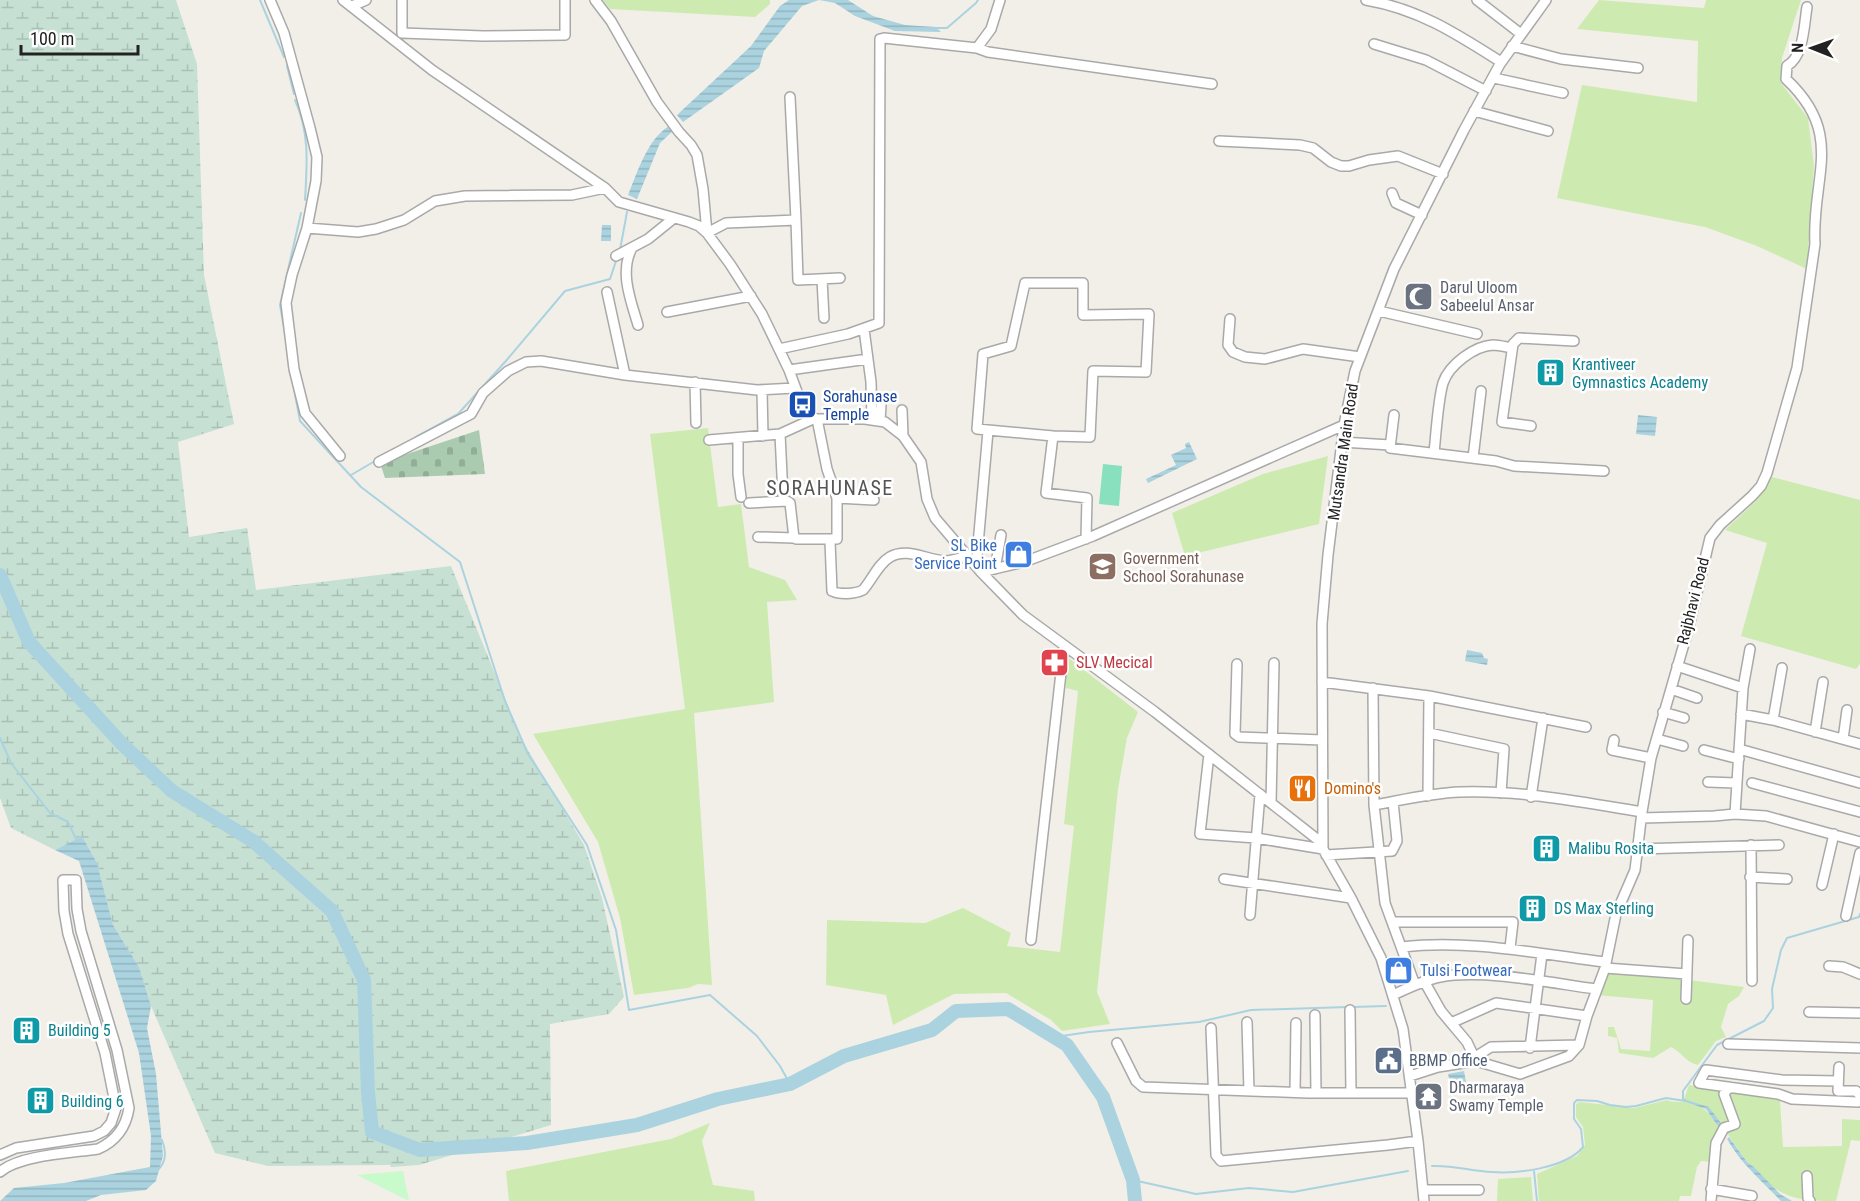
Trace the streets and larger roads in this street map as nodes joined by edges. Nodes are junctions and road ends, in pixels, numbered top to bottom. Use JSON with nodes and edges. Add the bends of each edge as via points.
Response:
{"nodes":[{"id":1,"x":270,"y":0,"type":"edge"},
{"id":2,"x":343,"y":0,"type":"edge"},
{"id":3,"x":366,"y":0,"type":"edge"},
{"id":4,"x":402,"y":0,"type":"edge"},
{"id":5,"x":565,"y":0,"type":"edge"},
{"id":6,"x":595,"y":0,"type":"edge"},
{"id":7,"x":1000,"y":0,"type":"edge"},
{"id":8,"x":1366,"y":0,"type":"edge"},
{"id":9,"x":1477,"y":0,"type":"edge"},
{"id":10,"x":1543,"y":1,"type":"edge"},
{"id":11,"x":1387,"y":2,"type":"edge"},
{"id":12,"x":352,"y":6,"type":"junction"},
{"id":13,"x":1807,"y":7,"type":"dead end"},
{"id":14,"x":1521,"y":34,"type":"junction"},
{"id":15,"x":1374,"y":44,"type":"dead end"},
{"id":16,"x":1512,"y":46,"type":"junction"},
{"id":17,"x":977,"y":48,"type":"junction"},
{"id":18,"x":1502,"y":62,"type":"junction"},
{"id":19,"x":1638,"y":68,"type":"dead end"},
{"id":20,"x":1494,"y":78,"type":"junction"},
{"id":21,"x":1212,"y":84,"type":"dead end"},
{"id":22,"x":1485,"y":91,"type":"junction"},
{"id":23,"x":1563,"y":93,"type":"dead end"},
{"id":24,"x":790,"y":98,"type":"dead end"},
{"id":25,"x":1474,"y":111,"type":"junction"},
{"id":26,"x":1548,"y":131,"type":"dead end"},
{"id":27,"x":1219,"y":141,"type":"dead end"},
{"id":28,"x":1443,"y":174,"type":"junction"},
{"id":29,"x":605,"y":188,"type":"junction"},
{"id":30,"x":1392,"y":193,"type":"dead end"},
{"id":31,"x":1422,"y":215,"type":"junction"},
{"id":32,"x":675,"y":218,"type":"junction"},
{"id":33,"x":796,"y":220,"type":"junction"},
{"id":34,"x":307,"y":228,"type":"junction"},
{"id":35,"x":707,"y":233,"type":"junction"},
{"id":36,"x":632,"y":248,"type":"junction"},
{"id":37,"x":619,"y":255,"type":"dead end"},
{"id":38,"x":840,"y":278,"type":"dead end"},
{"id":39,"x":822,"y":279,"type":"junction"},
{"id":40,"x":608,"y":292,"type":"dead end"},
{"id":41,"x":751,"y":296,"type":"junction"},
{"id":42,"x":1379,"y":311,"type":"junction"},
{"id":43,"x":667,"y":312,"type":"dead end"},
{"id":44,"x":824,"y":318,"type":"dead end"},
{"id":45,"x":1230,"y":319,"type":"dead end"},
{"id":46,"x":638,"y":325,"type":"dead end"},
{"id":47,"x":864,"y":329,"type":"junction"},
{"id":48,"x":1477,"y":334,"type":"dead end"},
{"id":49,"x":1574,"y":341,"type":"dead end"},
{"id":50,"x":1512,"y":348,"type":"junction"},
{"id":51,"x":779,"y":349,"type":"junction"},
{"id":52,"x":1360,"y":357,"type":"junction"},
{"id":53,"x":868,"y":359,"type":"junction"},
{"id":54,"x":789,"y":370,"type":"junction"},
{"id":55,"x":625,"y":375,"type":"junction"},
{"id":56,"x":695,"y":382,"type":"junction"},
{"id":57,"x":795,"y":388,"type":"junction"},
{"id":58,"x":762,"y":390,"type":"junction"},
{"id":59,"x":1481,"y":390,"type":"dead end"},
{"id":60,"x":881,"y":405,"type":"dead end"},
{"id":61,"x":902,"y":410,"type":"dead end"},
{"id":62,"x":1394,"y":415,"type":"dead end"},
{"id":63,"x":815,"y":419,"type":"junction"},
{"id":64,"x":876,"y":420,"type":"junction"},
{"id":65,"x":696,"y":423,"type":"dead end"},
{"id":66,"x":1344,"y":425,"type":"junction"},
{"id":67,"x":1531,"y":426,"type":"dead end"},
{"id":68,"x":988,"y":430,"type":"junction"},
{"id":69,"x":780,"y":434,"type":"junction"},
{"id":70,"x":763,"y":436,"type":"junction"},
{"id":71,"x":903,"y":436,"type":"junction"},
{"id":72,"x":1053,"y":436,"type":"junction"},
{"id":73,"x":738,"y":438,"type":"junction"},
{"id":74,"x":709,"y":440,"type":"dead end"},
{"id":75,"x":1342,"y":442,"type":"junction"},
{"id":76,"x":1390,"y":445,"type":"junction"},
{"id":77,"x":1434,"y":453,"type":"junction"},
{"id":78,"x":340,"y":456,"type":"dead end"},
{"id":79,"x":1473,"y":458,"type":"junction"},
{"id":80,"x":379,"y":462,"type":"dead end"},
{"id":81,"x":1604,"y":471,"type":"dead end"},
{"id":82,"x":783,"y":496,"type":"dead end"},
{"id":83,"x":837,"y":498,"type":"junction"},
{"id":84,"x":874,"y":500,"type":"dead end"},
{"id":85,"x":1001,"y":535,"type":"dead end"},
{"id":86,"x":758,"y":537,"type":"dead end"},
{"id":87,"x":794,"y":538,"type":"junction"},
{"id":88,"x":1086,"y":539,"type":"junction"},
{"id":89,"x":830,"y":541,"type":"junction"},
{"id":90,"x":970,"y":559,"type":"junction"},
{"id":91,"x":995,"y":569,"type":"junction"},
{"id":92,"x":981,"y":572,"type":"junction"},
{"id":93,"x":1064,"y":646,"type":"junction"},
{"id":94,"x":1750,"y":649,"type":"dead end"},
{"id":95,"x":1274,"y":663,"type":"dead end"},
{"id":96,"x":1237,"y":664,"type":"dead end"},
{"id":97,"x":1677,"y":666,"type":"junction"},
{"id":98,"x":1782,"y":668,"type":"dead end"},
{"id":99,"x":1322,"y":682,"type":"junction"},
{"id":100,"x":1823,"y":682,"type":"dead end"},
{"id":101,"x":1373,"y":688,"type":"junction"},
{"id":102,"x":1743,"y":688,"type":"junction"},
{"id":103,"x":1671,"y":689,"type":"junction"},
{"id":104,"x":1429,"y":696,"type":"junction"},
{"id":105,"x":1697,"y":698,"type":"dead end"},
{"id":106,"x":1847,"y":710,"type":"dead end"},
{"id":107,"x":1663,"y":712,"type":"junction"},
{"id":108,"x":1741,"y":714,"type":"junction"},
{"id":109,"x":1543,"y":718,"type":"junction"},
{"id":110,"x":1684,"y":718,"type":"dead end"},
{"id":111,"x":1773,"y":720,"type":"junction"},
{"id":112,"x":1586,"y":727,"type":"dead end"},
{"id":113,"x":1815,"y":732,"type":"junction"},
{"id":114,"x":1428,"y":733,"type":"junction"},
{"id":115,"x":1273,"y":739,"type":"junction"},
{"id":116,"x":1657,"y":739,"type":"junction"},
{"id":117,"x":1322,"y":740,"type":"junction"},
{"id":118,"x":1614,"y":740,"type":"dead end"},
{"id":119,"x":1843,"y":740,"type":"junction"},
{"id":120,"x":1860,"y":744,"type":"edge"},
{"id":121,"x":1683,"y":746,"type":"dead end"},
{"id":122,"x":1704,"y":750,"type":"dead end"},
{"id":123,"x":1209,"y":754,"type":"junction"},
{"id":124,"x":1739,"y":754,"type":"junction"},
{"id":125,"x":1651,"y":758,"type":"junction"},
{"id":126,"x":1708,"y":782,"type":"dead end"},
{"id":127,"x":1737,"y":783,"type":"junction"},
{"id":128,"x":1752,"y":783,"type":"dead end"},
{"id":129,"x":1860,"y":783,"type":"edge"},
{"id":130,"x":1501,"y":793,"type":"junction"},
{"id":131,"x":1260,"y":794,"type":"junction"},
{"id":132,"x":1428,"y":796,"type":"junction"},
{"id":133,"x":1532,"y":796,"type":"junction"},
{"id":134,"x":1393,"y":801,"type":"junction"},
{"id":135,"x":1271,"y":803,"type":"junction"},
{"id":136,"x":1374,"y":805,"type":"junction"},
{"id":137,"x":1860,"y":812,"type":"edge"},
{"id":138,"x":1735,"y":814,"type":"junction"},
{"id":139,"x":1642,"y":815,"type":"junction"},
{"id":140,"x":1834,"y":834,"type":"junction"},
{"id":141,"x":1256,"y":838,"type":"junction"},
{"id":142,"x":1860,"y":842,"type":"edge"},
{"id":143,"x":1751,"y":845,"type":"junction"},
{"id":144,"x":1779,"y":845,"type":"dead end"},
{"id":145,"x":1324,"y":849,"type":"junction"},
{"id":146,"x":1638,"y":849,"type":"junction"},
{"id":147,"x":1378,"y":853,"type":"junction"},
{"id":148,"x":1860,"y":853,"type":"edge"},
{"id":149,"x":1750,"y":877,"type":"junction"},
{"id":150,"x":1224,"y":879,"type":"dead end"},
{"id":151,"x":1787,"y":879,"type":"dead end"},
{"id":152,"x":1253,"y":883,"type":"junction"},
{"id":153,"x":1822,"y":885,"type":"dead end"},
{"id":154,"x":1351,"y":898,"type":"junction"},
{"id":155,"x":1250,"y":915,"type":"dead end"},
{"id":156,"x":1846,"y":916,"type":"dead end"},
{"id":157,"x":1393,"y":922,"type":"junction"},
{"id":158,"x":1031,"y":940,"type":"dead end"},
{"id":159,"x":1688,"y":940,"type":"dead end"},
{"id":160,"x":1402,"y":947,"type":"junction"},
{"id":161,"x":1510,"y":948,"type":"junction"},
{"id":162,"x":1542,"y":954,"type":"junction"},
{"id":163,"x":89,"y":959,"type":"junction"},
{"id":164,"x":77,"y":962,"type":"junction"},
{"id":165,"x":1605,"y":965,"type":"junction"},
{"id":166,"x":1829,"y":966,"type":"dead end"},
{"id":167,"x":1687,"y":974,"type":"junction"},
{"id":168,"x":1860,"y":974,"type":"edge"},
{"id":169,"x":1538,"y":981,"type":"junction"},
{"id":170,"x":1752,"y":981,"type":"dead end"},
{"id":171,"x":1419,"y":983,"type":"junction"},
{"id":172,"x":1596,"y":988,"type":"junction"},
{"id":173,"x":1393,"y":996,"type":"junction"},
{"id":174,"x":1686,"y":999,"type":"dead end"},
{"id":175,"x":1535,"y":1009,"type":"junction"},
{"id":176,"x":1350,"y":1010,"type":"dead end"},
{"id":177,"x":1809,"y":1012,"type":"dead end"},
{"id":178,"x":1860,"y":1013,"type":"edge"},
{"id":179,"x":1315,"y":1015,"type":"dead end"},
{"id":180,"x":1587,"y":1016,"type":"junction"},
{"id":181,"x":1247,"y":1022,"type":"dead end"},
{"id":182,"x":1296,"y":1023,"type":"dead end"},
{"id":183,"x":1451,"y":1023,"type":"junction"},
{"id":184,"x":1211,"y":1028,"type":"dead end"},
{"id":185,"x":1117,"y":1043,"type":"dead end"},
{"id":186,"x":1728,"y":1044,"type":"dead end"},
{"id":187,"x":1580,"y":1045,"type":"junction"},
{"id":188,"x":1530,"y":1048,"type":"junction"},
{"id":189,"x":1860,"y":1048,"type":"edge"},
{"id":190,"x":1476,"y":1059,"type":"junction"},
{"id":191,"x":1839,"y":1067,"type":"dead end"},
{"id":192,"x":1410,"y":1076,"type":"junction"},
{"id":193,"x":1839,"y":1081,"type":"junction"},
{"id":194,"x":1729,"y":1087,"type":"junction"},
{"id":195,"x":1213,"y":1090,"type":"junction"},
{"id":196,"x":1249,"y":1091,"type":"junction"},
{"id":197,"x":1295,"y":1092,"type":"junction"},
{"id":198,"x":1316,"y":1093,"type":"junction"},
{"id":199,"x":1351,"y":1093,"type":"junction"},
{"id":200,"x":1412,"y":1093,"type":"junction"},
{"id":201,"x":1860,"y":1095,"type":"edge"},
{"id":202,"x":1860,"y":1100,"type":"edge"},
{"id":203,"x":1418,"y":1141,"type":"junction"},
{"id":204,"x":0,"y":1155,"type":"edge"},
{"id":205,"x":0,"y":1172,"type":"edge"},
{"id":206,"x":1807,"y":1176,"type":"dead end"},
{"id":207,"x":1711,"y":1189,"type":"junction"},
{"id":208,"x":1423,"y":1190,"type":"junction"},
{"id":209,"x":1479,"y":1190,"type":"dead end"},
{"id":210,"x":1752,"y":1196,"type":"dead end"},
{"id":211,"x":1424,"y":1201,"type":"edge"},
{"id":212,"x":1711,"y":1201,"type":"edge"},
{"id":213,"x":1810,"y":1201,"type":"edge"}],
"edges":[{"from":1,"to":34,"type":"street","via":[[284,33],[317,157]]},
{"from":2,"to":12,"type":"street"},
{"from":3,"to":12,"type":"street"},
{"from":4,"to":5,"type":"street","via":[[402,33],[483,36],[565,35]]},
{"from":6,"to":35,"type":"street","via":[[657,102],[697,155]]},
{"from":7,"to":17,"type":"street","via":[[991,28]]},
{"from":8,"to":11,"type":"street"},
{"from":9,"to":14,"type":"street"},
{"from":10,"to":14,"type":"street","name":"Mutsandra Main Road"},
{"from":11,"to":18,"type":"street","via":[[1426,17]]},
{"from":12,"to":29,"type":"street","via":[[432,70]]},
{"from":13,"to":97,"type":"street","name":"Rajbhavi Road","via":[[1800,48],[1794,62],[1787,66],[1786,79],[1813,112],[1823,156],[1797,368],[1761,486],[1710,538]]},
{"from":14,"to":16,"type":"street","name":"Mutsandra Main Road"},
{"from":15,"to":22,"type":"street","via":[[1426,60]]},
{"from":16,"to":18,"type":"street","name":"Mutsandra Main Road"},
{"from":16,"to":19,"type":"street","via":[[1561,59]]},
{"from":17,"to":21,"type":"street"},
{"from":17,"to":47,"type":"street","via":[[880,39],[879,323]]},
{"from":18,"to":20,"type":"street","name":"Mutsandra Main Road"},
{"from":20,"to":22,"type":"street","name":"Mutsandra Main Road"},
{"from":20,"to":23,"type":"street"},
{"from":22,"to":25,"type":"street","name":"Mutsandra Main Road"},
{"from":24,"to":33,"type":"street"},
{"from":25,"to":26,"type":"street"},
{"from":25,"to":28,"type":"street","name":"Mutsandra Main Road"},
{"from":27,"to":28,"type":"street","via":[[1300,145],[1313,148],[1341,166],[1398,156]]},
{"from":28,"to":31,"type":"street","name":"Mutsandra Main Road"},
{"from":29,"to":32,"type":"street","via":[[619,202]]},
{"from":29,"to":34,"type":"street","via":[[572,195],[465,196],[435,201],[404,220],[358,232]]},
{"from":30,"to":31,"type":"street","via":[[1396,203]]},
{"from":31,"to":42,"type":"street","name":"Mutsandra Main Road","via":[[1394,269]]},
{"from":32,"to":35,"type":"street"},
{"from":32,"to":36,"type":"street"},
{"from":33,"to":35,"type":"street","via":[[726,224]]},
{"from":33,"to":39,"type":"street","via":[[798,280]]},
{"from":34,"to":78,"type":"street","via":[[286,303],[294,369],[305,413]]},
{"from":35,"to":41,"type":"street"},
{"from":36,"to":37,"type":"street"},
{"from":36,"to":46,"type":"street","via":[[626,279]]},
{"from":38,"to":39,"type":"street"},
{"from":39,"to":44,"type":"street"},
{"from":40,"to":55,"type":"street"},
{"from":41,"to":43,"type":"street"},
{"from":41,"to":51,"type":"street"},
{"from":42,"to":48,"type":"street"},
{"from":42,"to":52,"type":"street","name":"Mutsandra Main Road"},
{"from":45,"to":52,"type":"street","via":[[1228,345],[1245,357],[1265,358],[1302,349]]},
{"from":47,"to":51,"type":"street"},
{"from":47,"to":53,"type":"street"},
{"from":49,"to":50,"type":"street","via":[[1520,338]]},
{"from":50,"to":67,"type":"street","via":[[1502,422]]},
{"from":50,"to":77,"type":"street","via":[[1480,348],[1449,373],[1443,384]]},
{"from":51,"to":54,"type":"street"},
{"from":52,"to":66,"type":"street","name":"Mutsandra Main Road"},
{"from":53,"to":54,"type":"street"},
{"from":53,"to":64,"type":"street"},
{"from":54,"to":57,"type":"street"},
{"from":55,"to":56,"type":"street"},
{"from":55,"to":80,"type":"street","via":[[541,361],[519,364],[483,393],[471,414]]},
{"from":56,"to":58,"type":"street"},
{"from":56,"to":65,"type":"street"},
{"from":57,"to":58,"type":"street"},
{"from":57,"to":63,"type":"street","via":[[809,416]]},
{"from":58,"to":70,"type":"street"},
{"from":59,"to":79,"type":"street"},
{"from":60,"to":64,"type":"street"},
{"from":61,"to":71,"type":"street"},
{"from":62,"to":76,"type":"street"},
{"from":63,"to":64,"type":"street"},
{"from":63,"to":69,"type":"street"},
{"from":63,"to":83,"type":"street"},
{"from":64,"to":71,"type":"street"},
{"from":66,"to":75,"type":"street","name":"Mutsandra Main Road"},
{"from":66,"to":88,"type":"street"},
{"from":68,"to":72,"type":"street"},
{"from":68,"to":72,"type":"street","via":[[977,429],[983,354],[1011,346],[1025,284],[1083,283],[1083,315],[1149,314],[1146,372],[1094,371],[1090,437]]},
{"from":68,"to":90,"type":"street","via":[[977,556]]},
{"from":69,"to":70,"type":"street"},
{"from":69,"to":82,"type":"street"},
{"from":70,"to":73,"type":"street"},
{"from":71,"to":90,"type":"street","via":[[921,462],[930,510]]},
{"from":72,"to":88,"type":"street","via":[[1046,493],[1087,498]]},
{"from":73,"to":74,"type":"street"},
{"from":73,"to":87,"type":"street","via":[[738,474],[745,500],[789,502]]},
{"from":75,"to":76,"type":"street"},
{"from":75,"to":99,"type":"street","name":"Mutsandra Main Road","via":[[1322,624]]},
{"from":76,"to":77,"type":"street","via":[[1389,448]]},
{"from":77,"to":79,"type":"street"},
{"from":79,"to":81,"type":"street","via":[[1514,466]]},
{"from":83,"to":84,"type":"street"},
{"from":83,"to":89,"type":"street","via":[[838,536]]},
{"from":85,"to":91,"type":"street"},
{"from":86,"to":87,"type":"street"},
{"from":87,"to":89,"type":"street"},
{"from":88,"to":91,"type":"street"},
{"from":89,"to":90,"type":"street","via":[[832,591],[838,593],[863,590],[889,558],[897,555],[916,554],[942,561]]},
{"from":90,"to":92,"type":"street"},
{"from":91,"to":92,"type":"street"},
{"from":92,"to":93,"type":"street","via":[[1023,615]]},
{"from":93,"to":123,"type":"street"},
{"from":93,"to":158,"type":"street"},
{"from":94,"to":102,"type":"street"},
{"from":95,"to":115,"type":"street"},
{"from":96,"to":115,"type":"street","via":[[1235,734]]},
{"from":97,"to":102,"type":"street"},
{"from":97,"to":103,"type":"street","name":"Rajbhavi Road"},
{"from":98,"to":111,"type":"street"},
{"from":99,"to":101,"type":"street"},
{"from":99,"to":117,"type":"street","name":"Mutsandra Main Road"},
{"from":100,"to":113,"type":"street"},
{"from":101,"to":104,"type":"street"},
{"from":101,"to":136,"type":"street"},
{"from":102,"to":108,"type":"street"},
{"from":103,"to":105,"type":"street"},
{"from":103,"to":107,"type":"street","name":"Rajbhavi Road"},
{"from":104,"to":109,"type":"street"},
{"from":104,"to":114,"type":"street"},
{"from":106,"to":119,"type":"street"},
{"from":107,"to":110,"type":"street"},
{"from":107,"to":116,"type":"street","name":"Rajbhavi Road"},
{"from":108,"to":111,"type":"street"},
{"from":108,"to":124,"type":"street"},
{"from":109,"to":112,"type":"street"},
{"from":109,"to":133,"type":"street"},
{"from":111,"to":113,"type":"street"},
{"from":113,"to":119,"type":"street"},
{"from":114,"to":130,"type":"street","via":[[1504,749]]},
{"from":114,"to":132,"type":"street"},
{"from":115,"to":117,"type":"street"},
{"from":115,"to":135,"type":"street"},
{"from":116,"to":121,"type":"street"},
{"from":116,"to":125,"type":"street","name":"Rajbhavi Road"},
{"from":117,"to":145,"type":"street","name":"Mutsandra Main Road"},
{"from":118,"to":125,"type":"street","via":[[1612,750]]},
{"from":119,"to":120,"type":"street"},
{"from":122,"to":124,"type":"street"},
{"from":123,"to":131,"type":"street"},
{"from":123,"to":141,"type":"street","via":[[1200,834]]},
{"from":124,"to":127,"type":"street"},
{"from":124,"to":129,"type":"street"},
{"from":125,"to":139,"type":"street","name":"Rajbhavi Road"},
{"from":126,"to":127,"type":"street"},
{"from":127,"to":138,"type":"street"},
{"from":128,"to":137,"type":"street"},
{"from":130,"to":132,"type":"street"},
{"from":130,"to":133,"type":"street"},
{"from":131,"to":135,"type":"street"},
{"from":131,"to":141,"type":"street"},
{"from":132,"to":134,"type":"street"},
{"from":133,"to":139,"type":"street"},
{"from":134,"to":136,"type":"street"},
{"from":134,"to":147,"type":"street","via":[[1397,841],[1392,850]]},
{"from":135,"to":145,"type":"street"},
{"from":136,"to":147,"type":"street"},
{"from":138,"to":139,"type":"street"},
{"from":138,"to":140,"type":"street","via":[[1766,816]]},
{"from":139,"to":146,"type":"street","name":"Rajbhavi Road"},
{"from":140,"to":142,"type":"street"},
{"from":140,"to":153,"type":"street"},
{"from":141,"to":145,"type":"street"},
{"from":141,"to":152,"type":"street"},
{"from":143,"to":144,"type":"street"},
{"from":143,"to":146,"type":"street"},
{"from":143,"to":149,"type":"street"},
{"from":145,"to":147,"type":"street"},
{"from":145,"to":154,"type":"street"},
{"from":146,"to":165,"type":"street","name":"Rajbhavi Road","via":[[1635,870],[1616,914]]},
{"from":147,"to":157,"type":"street","via":[[1385,903]]},
{"from":148,"to":156,"type":"street"},
{"from":149,"to":151,"type":"street"},
{"from":149,"to":170,"type":"street"},
{"from":150,"to":152,"type":"street"},
{"from":152,"to":154,"type":"street"},
{"from":152,"to":155,"type":"street"},
{"from":154,"to":173,"type":"street","via":[[1381,958]]},
{"from":157,"to":160,"type":"street"},
{"from":157,"to":161,"type":"street","via":[[1512,922]]},
{"from":159,"to":167,"type":"street"},
{"from":160,"to":161,"type":"street"},
{"from":160,"to":171,"type":"street"},
{"from":161,"to":162,"type":"street"},
{"from":162,"to":165,"type":"street"},
{"from":162,"to":169,"type":"street"},
{"from":163,"to":164,"type":"street"},
{"from":163,"to":164,"type":"street","via":[[78,920],[76,880],[63,880],[66,922]]},
{"from":163,"to":205,"type":"street","via":[[117,1050],[129,1108],[125,1124],[111,1142],[98,1149],[19,1161]]},
{"from":164,"to":204,"type":"street","via":[[105,1053],[116,1108],[113,1119],[108,1128],[94,1136],[16,1148]]},
{"from":165,"to":167,"type":"street"},
{"from":165,"to":172,"type":"street","name":"Rajbhavi Road"},
{"from":166,"to":168,"type":"street"},
{"from":167,"to":174,"type":"street"},
{"from":169,"to":171,"type":"street","via":[[1451,975]]},
{"from":169,"to":172,"type":"street"},
{"from":169,"to":175,"type":"street"},
{"from":171,"to":173,"type":"street"},
{"from":171,"to":183,"type":"street"},
{"from":172,"to":180,"type":"street","name":"Rajbhavi Road"},
{"from":173,"to":192,"type":"street"},
{"from":175,"to":180,"type":"street"},
{"from":175,"to":183,"type":"street","via":[[1493,1004]]},
{"from":175,"to":188,"type":"street"},
{"from":176,"to":199,"type":"street"},
{"from":177,"to":178,"type":"street"},
{"from":179,"to":198,"type":"street"},
{"from":180,"to":187,"type":"street","name":"Rajbhavi Road"},
{"from":181,"to":196,"type":"street"},
{"from":182,"to":197,"type":"street"},
{"from":183,"to":190,"type":"street"},
{"from":184,"to":195,"type":"street"},
{"from":185,"to":195,"type":"street","via":[[1143,1087]]},
{"from":186,"to":189,"type":"street"},
{"from":187,"to":188,"type":"street"},
{"from":187,"to":190,"type":"street","via":[[1569,1056],[1520,1074]]},
{"from":188,"to":190,"type":"street","via":[[1491,1047]]},
{"from":190,"to":192,"type":"street"},
{"from":191,"to":193,"type":"street"},
{"from":192,"to":200,"type":"street"},
{"from":193,"to":194,"type":"street","via":[[1782,1080],[1706,1070],[1699,1083]]},
{"from":193,"to":201,"type":"street","via":[[1838,1091]]},
{"from":194,"to":202,"type":"street","via":[[1792,1098]]},
{"from":194,"to":207,"type":"street","via":[[1724,1094],[1735,1124],[1724,1128],[1716,1143]]},
{"from":195,"to":196,"type":"street"},
{"from":195,"to":203,"type":"street","via":[[1216,1155],[1221,1161]]},
{"from":196,"to":197,"type":"street"},
{"from":197,"to":198,"type":"street"},
{"from":198,"to":199,"type":"street"},
{"from":199,"to":200,"type":"street"},
{"from":200,"to":203,"type":"street"},
{"from":203,"to":208,"type":"street"},
{"from":206,"to":213,"type":"street"},
{"from":207,"to":210,"type":"street"},
{"from":207,"to":212,"type":"street"},
{"from":208,"to":209,"type":"street"},
{"from":208,"to":211,"type":"street"}]}
